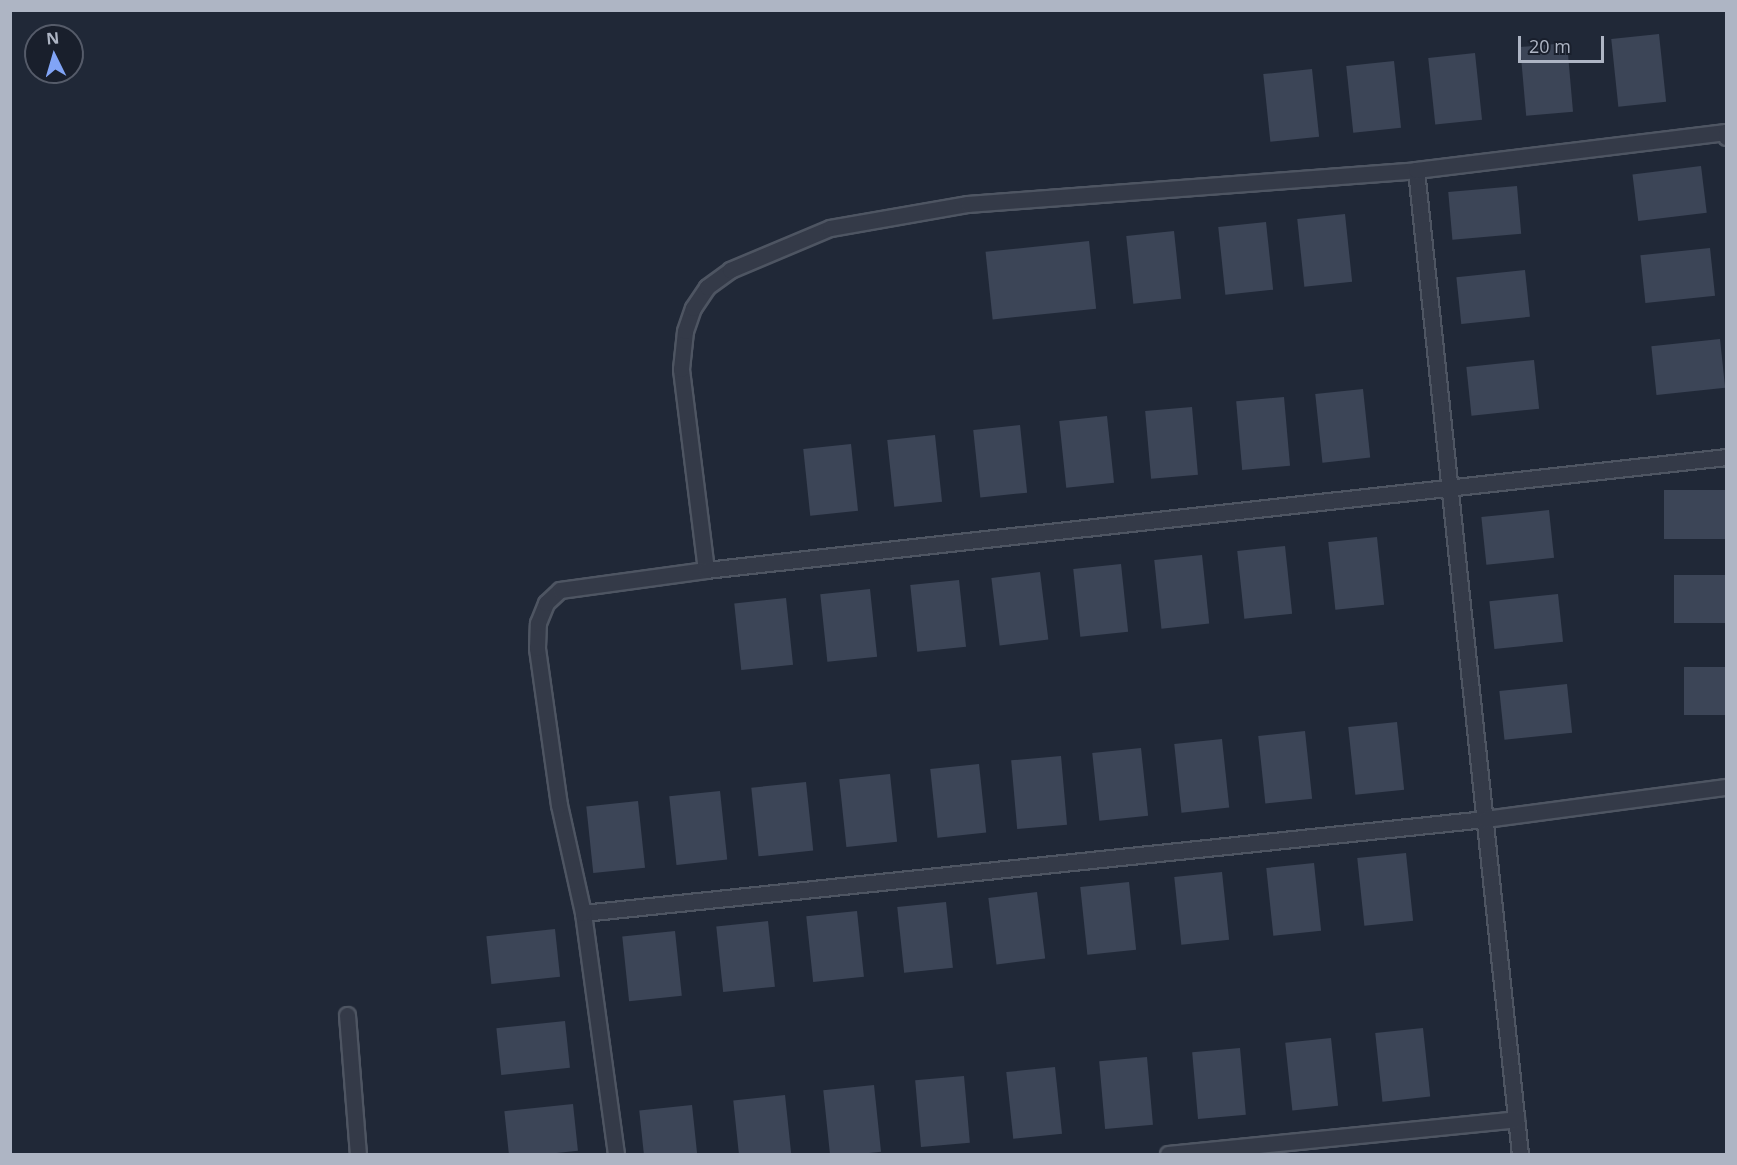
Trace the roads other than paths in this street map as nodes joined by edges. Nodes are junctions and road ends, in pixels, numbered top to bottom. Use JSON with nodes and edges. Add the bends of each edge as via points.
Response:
{"nodes":[{"id":1,"x":1726,"y":134,"type":"edge"},
{"id":2,"x":1416,"y":170,"type":"junction"},
{"id":3,"x":1726,"y":457,"type":"edge"},
{"id":4,"x":1450,"y":490,"type":"junction"},
{"id":5,"x":706,"y":570,"type":"junction"},
{"id":6,"x":1726,"y":787,"type":"edge"},
{"id":7,"x":1485,"y":819,"type":"junction"},
{"id":8,"x":583,"y":913,"type":"junction"},
{"id":9,"x":347,"y":1015,"type":"dead end"},
{"id":10,"x":1516,"y":1119,"type":"junction"},
{"id":11,"x":358,"y":1155,"type":"edge"},
{"id":12,"x":616,"y":1155,"type":"edge"},
{"id":13,"x":1168,"y":1155,"type":"edge"},
{"id":14,"x":1520,"y":1155,"type":"edge"}],
"edges":[{"from":1,"to":2,"type":"lane"},
{"from":2,"to":4,"type":"lane"},
{"from":2,"to":5,"type":"lane","via":[[968,204],[830,228],[730,270],[707,287],[693,308],[685,331],[681,369]]},
{"from":3,"to":4,"type":"lane"},
{"from":4,"to":5,"type":"lane"},
{"from":4,"to":7,"type":"lane"},
{"from":5,"to":8,"type":"lane","via":[[560,590],[546,603],[538,623],[537,648],[559,805]]},
{"from":6,"to":7,"type":"lane"},
{"from":7,"to":8,"type":"lane"},
{"from":7,"to":10,"type":"lane"},
{"from":8,"to":12,"type":"lane"},
{"from":9,"to":11,"type":"lane"},
{"from":10,"to":13,"type":"lane"},
{"from":10,"to":14,"type":"lane"}]}
